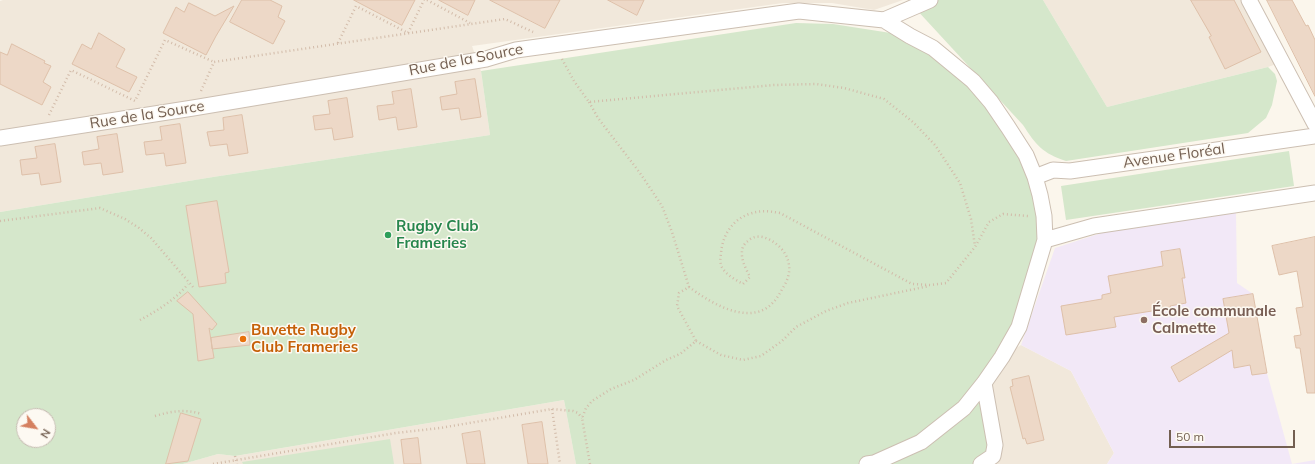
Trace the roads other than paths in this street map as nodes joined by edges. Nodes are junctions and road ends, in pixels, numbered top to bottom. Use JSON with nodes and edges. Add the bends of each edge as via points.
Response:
{"nodes":[{"id":1,"x":930,"y":0,"type":"edge"},
{"id":2,"x":1249,"y":0,"type":"edge"},
{"id":3,"x":884,"y":20,"type":"junction"},
{"id":4,"x":1315,"y":124,"type":"edge"},
{"id":5,"x":1315,"y":136,"type":"edge"},
{"id":6,"x":0,"y":138,"type":"edge"},
{"id":7,"x":1035,"y":177,"type":"junction"},
{"id":8,"x":1315,"y":193,"type":"edge"},
{"id":9,"x":1045,"y":240,"type":"junction"},
{"id":10,"x":984,"y":384,"type":"junction"},
{"id":11,"x":873,"y":464,"type":"edge"},
{"id":12,"x":981,"y":464,"type":"edge"}],
"edges":[{"from":1,"to":3,"type":"street","name":"Rue de la Source"},
{"from":2,"to":4,"type":"street"},
{"from":3,"to":6,"type":"street","name":"Rue de la Source","via":[[799,11],[516,50],[486,59]]},
{"from":3,"to":7,"type":"street","via":[[933,48],[973,82],[1008,127],[1026,155]]},
{"from":5,"to":7,"type":"street","name":"Avenue Floréal","via":[[1070,171],[1053,170]]},
{"from":7,"to":9,"type":"street","via":[[1044,216]]},
{"from":8,"to":9,"type":"street","via":[[1094,226]]},
{"from":9,"to":10,"type":"street","via":[[1019,327]]},
{"from":10,"to":11,"type":"street","via":[[964,408],[921,442]]},
{"from":10,"to":12,"type":"street","via":[[995,445],[993,456]]}]}
